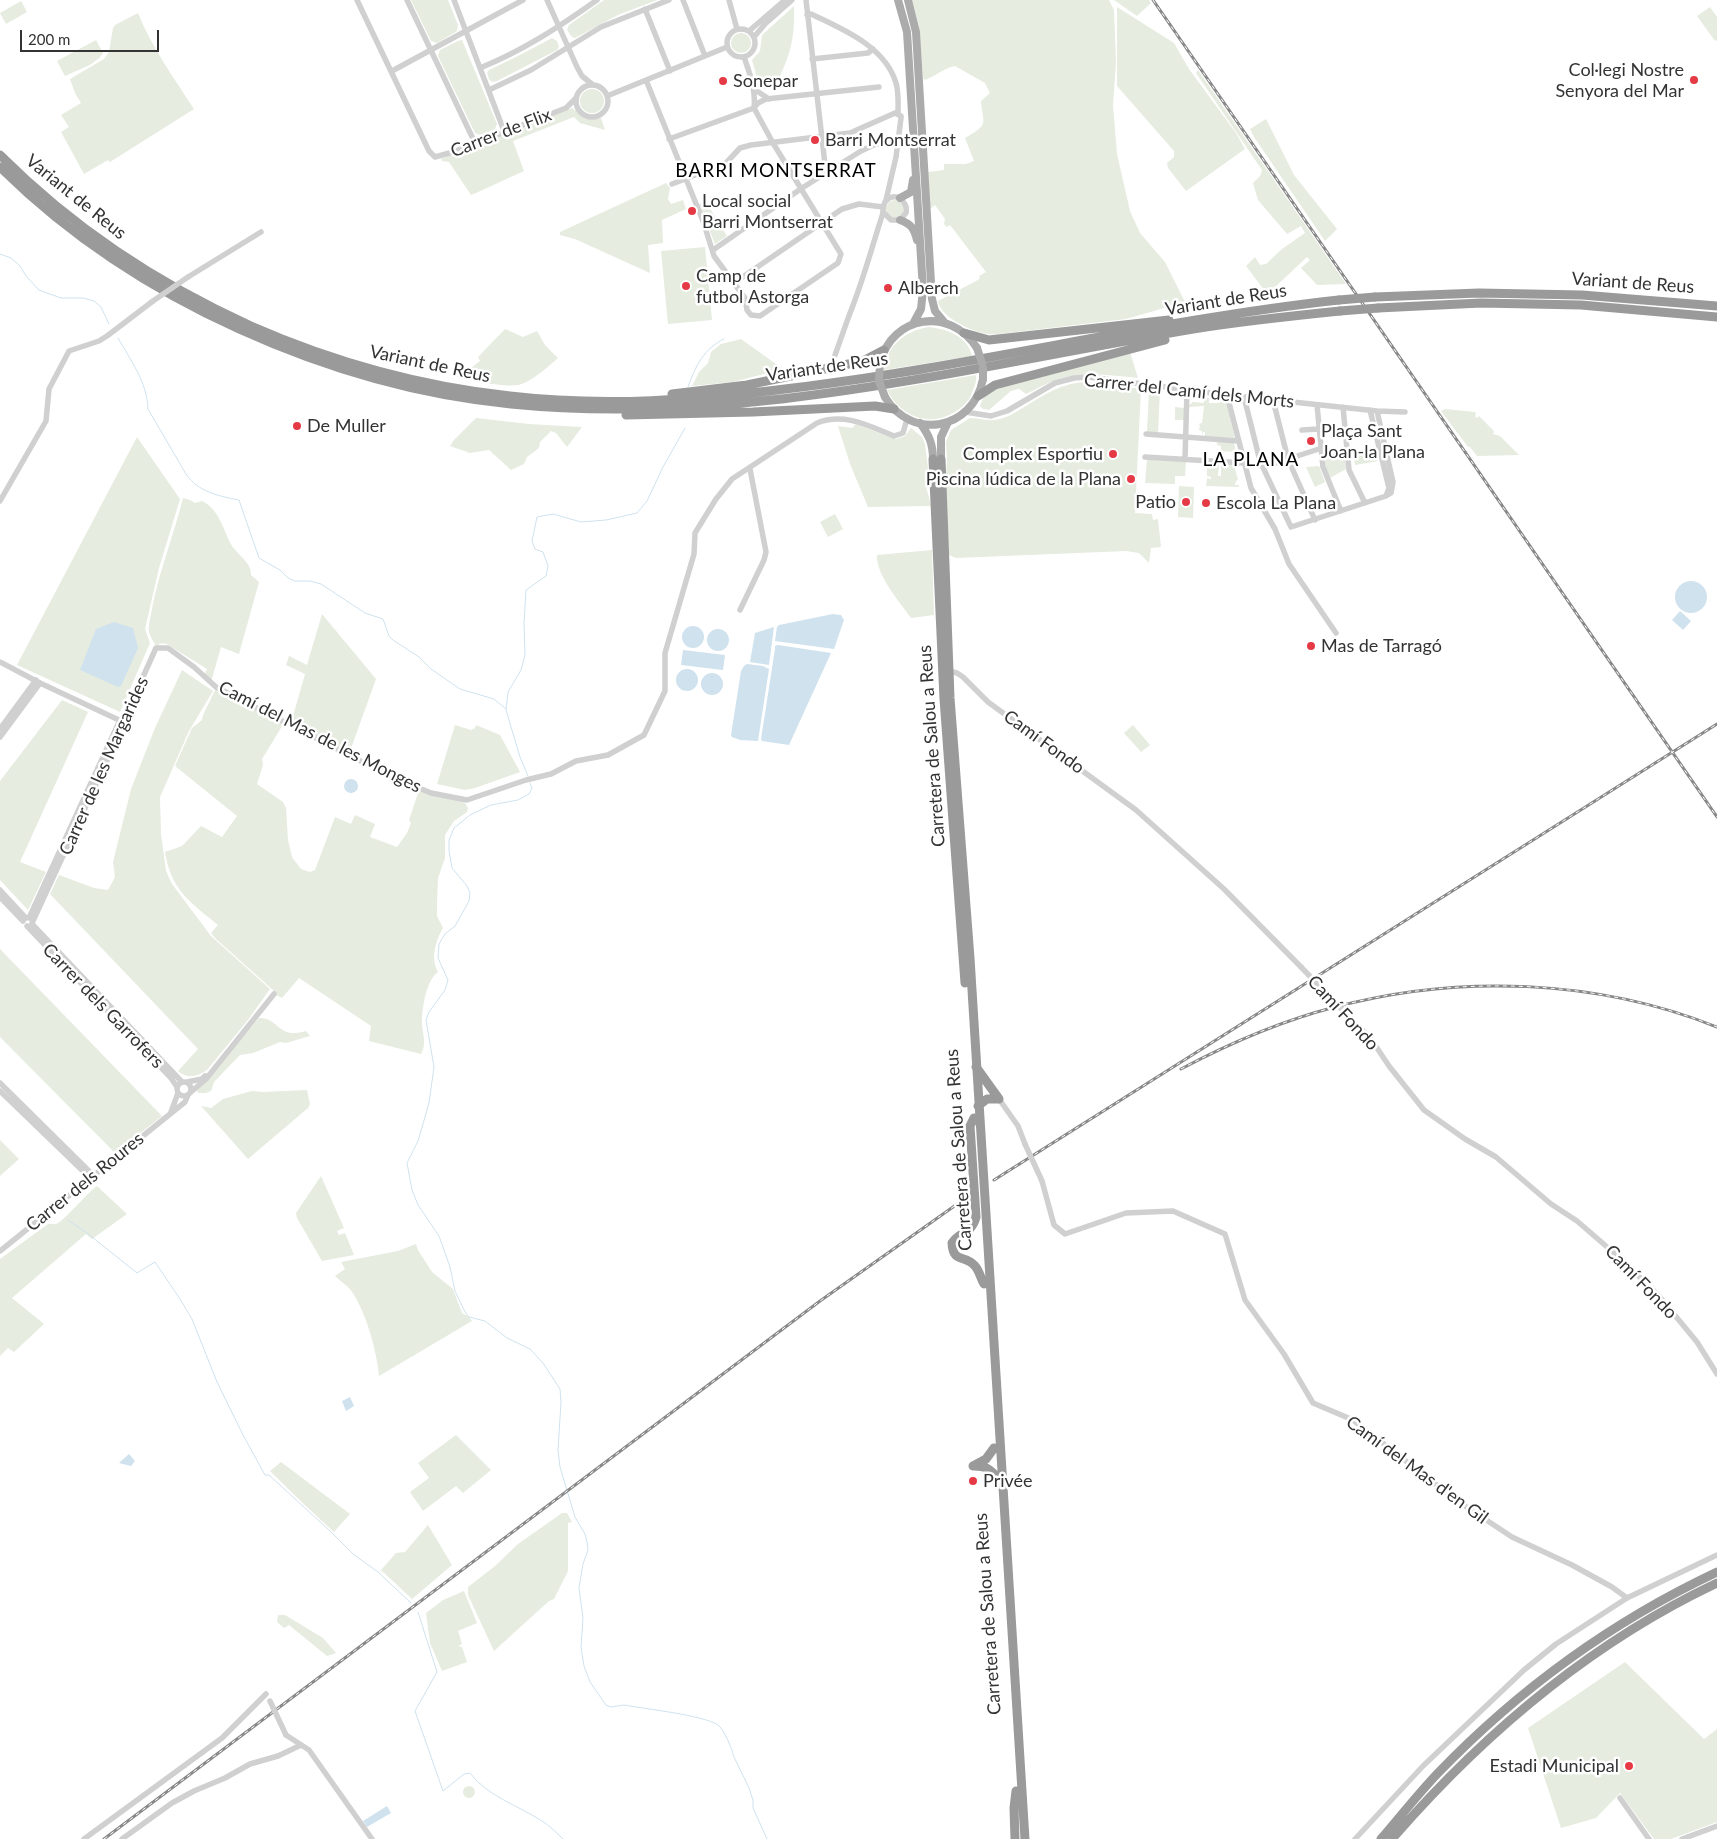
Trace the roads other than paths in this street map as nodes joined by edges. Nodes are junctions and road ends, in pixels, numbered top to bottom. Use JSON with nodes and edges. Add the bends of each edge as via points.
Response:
{"nodes":[{"id":1,"x":357,"y":0,"type":"edge"},
{"id":2,"x":407,"y":0,"type":"edge"},
{"id":3,"x":454,"y":0,"type":"edge"},
{"id":4,"x":524,"y":0,"type":"edge"},
{"id":5,"x":547,"y":0,"type":"edge"},
{"id":6,"x":597,"y":0,"type":"edge"},
{"id":7,"x":669,"y":0,"type":"edge"},
{"id":8,"x":683,"y":0,"type":"edge"},
{"id":9,"x":729,"y":0,"type":"edge"},
{"id":10,"x":785,"y":0,"type":"edge"},
{"id":11,"x":792,"y":0,"type":"edge"},
{"id":12,"x":898,"y":0,"type":"edge"},
{"id":13,"x":908,"y":0,"type":"edge"},
{"id":14,"x":805,"y":2,"type":"edge"},
{"id":15,"x":646,"y":9,"type":"junction"},
{"id":16,"x":807,"y":15,"type":"junction"},
{"id":17,"x":560,"y":27,"type":"junction"},
{"id":18,"x":737,"y":29,"type":"junction"},
{"id":19,"x":749,"y":31,"type":"junction"},
{"id":20,"x":466,"y":32,"type":"junction"},
{"id":21,"x":754,"y":37,"type":"junction"},
{"id":22,"x":569,"y":47,"type":"junction"},
{"id":23,"x":727,"y":47,"type":"junction"},
{"id":24,"x":873,"y":49,"type":"junction"},
{"id":25,"x":431,"y":50,"type":"junction"},
{"id":26,"x":705,"y":56,"type":"junction"},
{"id":27,"x":744,"y":57,"type":"junction"},
{"id":28,"x":812,"y":60,"type":"junction"},
{"id":29,"x":577,"y":67,"type":"junction"},
{"id":30,"x":480,"y":68,"type":"junction"},
{"id":31,"x":670,"y":70,"type":"junction"},
{"id":32,"x":392,"y":71,"type":"junction"},
{"id":33,"x":646,"y":80,"type":"junction"},
{"id":34,"x":593,"y":85,"type":"junction"},
{"id":35,"x":879,"y":86,"type":"dead end"},
{"id":36,"x":582,"y":88,"type":"junction"},
{"id":37,"x":754,"y":89,"type":"junction"},
{"id":38,"x":489,"y":90,"type":"junction"},
{"id":39,"x":816,"y":93,"type":"junction"},
{"id":40,"x":607,"y":96,"type":"junction"},
{"id":41,"x":576,"y":98,"type":"junction"},
{"id":42,"x":769,"y":99,"type":"junction"},
{"id":43,"x":566,"y":108,"type":"junction"},
{"id":44,"x":578,"y":108,"type":"junction"},
{"id":45,"x":754,"y":108,"type":"junction"},
{"id":46,"x":899,"y":115,"type":"junction"},
{"id":47,"x":504,"y":131,"type":"junction"},
{"id":48,"x":821,"y":137,"type":"junction"},
{"id":49,"x":669,"y":139,"type":"junction"},
{"id":50,"x":476,"y":143,"type":"junction"},
{"id":51,"x":772,"y":143,"type":"junction"},
{"id":52,"x":898,"y":144,"type":"junction"},
{"id":53,"x":0,"y":155,"type":"edge"},
{"id":54,"x":915,"y":161,"type":"junction"},
{"id":55,"x":0,"y":167,"type":"edge"},
{"id":56,"x":826,"y":173,"type":"junction"},
{"id":57,"x":686,"y":179,"type":"junction"},
{"id":58,"x":672,"y":184,"type":"dead end"},
{"id":59,"x":890,"y":184,"type":"junction"},
{"id":60,"x":802,"y":188,"type":"junction"},
{"id":61,"x":898,"y":198,"type":"junction"},
{"id":62,"x":886,"y":200,"type":"junction"},
{"id":63,"x":884,"y":213,"type":"junction"},
{"id":64,"x":900,"y":220,"type":"junction"},
{"id":65,"x":822,"y":222,"type":"junction"},
{"id":66,"x":261,"y":232,"type":"dead end"},
{"id":67,"x":713,"y":250,"type":"junction"},
{"id":68,"x":921,"y":260,"type":"junction"},
{"id":69,"x":734,"y":283,"type":"junction"},
{"id":70,"x":927,"y":288,"type":"junction"},
{"id":71,"x":1717,"y":306,"type":"edge"},
{"id":72,"x":1717,"y":317,"type":"edge"},
{"id":73,"x":1217,"y":321,"type":"junction"},
{"id":74,"x":945,"y":323,"type":"junction"},
{"id":75,"x":913,"y":324,"type":"junction"},
{"id":76,"x":964,"y":332,"type":"junction"},
{"id":77,"x":884,"y":350,"type":"junction"},
{"id":78,"x":835,"y":354,"type":"dead end"},
{"id":79,"x":1187,"y":390,"type":"junction"},
{"id":80,"x":1227,"y":395,"type":"junction"},
{"id":81,"x":509,"y":396,"type":"junction"},
{"id":82,"x":1244,"y":397,"type":"junction"},
{"id":83,"x":976,"y":399,"type":"junction"},
{"id":84,"x":1273,"y":400,"type":"junction"},
{"id":85,"x":1317,"y":405,"type":"junction"},
{"id":86,"x":1343,"y":407,"type":"junction"},
{"id":87,"x":570,"y":408,"type":"junction"},
{"id":88,"x":894,"y":409,"type":"junction"},
{"id":89,"x":1374,"y":411,"type":"junction"},
{"id":90,"x":965,"y":412,"type":"junction"},
{"id":91,"x":1405,"y":412,"type":"dead end"},
{"id":92,"x":982,"y":414,"type":"junction"},
{"id":93,"x":907,"y":419,"type":"junction"},
{"id":94,"x":948,"y":422,"type":"junction"},
{"id":95,"x":920,"y":424,"type":"junction"},
{"id":96,"x":1319,"y":429,"type":"junction"},
{"id":97,"x":1302,"y":430,"type":"dead end"},
{"id":98,"x":1146,"y":434,"type":"dead end"},
{"id":99,"x":1186,"y":437,"type":"junction"},
{"id":100,"x":1238,"y":440,"type":"junction"},
{"id":101,"x":1322,"y":448,"type":"junction"},
{"id":102,"x":1144,"y":457,"type":"dead end"},
{"id":103,"x":937,"y":459,"type":"junction"},
{"id":104,"x":1288,"y":459,"type":"junction"},
{"id":105,"x":1185,"y":460,"type":"junction"},
{"id":106,"x":1244,"y":463,"type":"junction"},
{"id":107,"x":1263,"y":467,"type":"junction"},
{"id":108,"x":750,"y":469,"type":"junction"},
{"id":109,"x":0,"y":501,"type":"edge"},
{"id":110,"x":1365,"y":503,"type":"junction"},
{"id":111,"x":1341,"y":511,"type":"junction"},
{"id":112,"x":1315,"y":520,"type":"junction"},
{"id":113,"x":740,"y":610,"type":"dead end"},
{"id":114,"x":1336,"y":633,"type":"dead end"},
{"id":115,"x":0,"y":662,"type":"edge"},
{"id":116,"x":194,"y":667,"type":"joint"},
{"id":117,"x":949,"y":671,"type":"junction"},
{"id":118,"x":38,"y":682,"type":"junction"},
{"id":119,"x":122,"y":720,"type":"junction"},
{"id":120,"x":0,"y":730,"type":"edge"},
{"id":121,"x":0,"y":737,"type":"edge"},
{"id":122,"x":0,"y":890,"type":"edge"},
{"id":123,"x":0,"y":898,"type":"edge"},
{"id":124,"x":28,"y":922,"type":"junction"},
{"id":125,"x":274,"y":994,"type":"dead end"},
{"id":126,"x":976,"y":1066,"type":"junction"},
{"id":127,"x":211,"y":1072,"type":"junction"},
{"id":128,"x":185,"y":1082,"type":"junction"},
{"id":129,"x":0,"y":1083,"type":"edge"},
{"id":130,"x":178,"y":1090,"type":"junction"},
{"id":131,"x":0,"y":1092,"type":"edge"},
{"id":132,"x":190,"y":1094,"type":"junction"},
{"id":133,"x":1000,"y":1099,"type":"junction"},
{"id":134,"x":978,"y":1106,"type":"junction"},
{"id":135,"x":170,"y":1114,"type":"junction"},
{"id":136,"x":974,"y":1118,"type":"junction"},
{"id":137,"x":94,"y":1176,"type":"junction"},
{"id":138,"x":0,"y":1250,"type":"edge"},
{"id":139,"x":984,"y":1284,"type":"junction"},
{"id":140,"x":1717,"y":1374,"type":"edge"},
{"id":141,"x":994,"y":1448,"type":"junction"},
{"id":142,"x":996,"y":1476,"type":"junction"},
{"id":143,"x":1717,"y":1555,"type":"edge"},
{"id":144,"x":1717,"y":1572,"type":"edge"},
{"id":145,"x":1717,"y":1582,"type":"edge"},
{"id":146,"x":1627,"y":1598,"type":"junction"},
{"id":147,"x":266,"y":1694,"type":"dead end"},
{"id":148,"x":270,"y":1702,"type":"dead end"},
{"id":149,"x":301,"y":1745,"type":"junction"},
{"id":150,"x":1620,"y":1798,"type":"dead end"},
{"id":151,"x":1404,"y":1818,"type":"junction"},
{"id":152,"x":1717,"y":1826,"type":"edge"},
{"id":153,"x":84,"y":1839,"type":"edge"},
{"id":154,"x":122,"y":1839,"type":"edge"},
{"id":155,"x":372,"y":1839,"type":"edge"},
{"id":156,"x":1017,"y":1839,"type":"edge"},
{"id":157,"x":1025,"y":1839,"type":"edge"},
{"id":158,"x":1356,"y":1839,"type":"edge"},
{"id":159,"x":1375,"y":1839,"type":"edge"},
{"id":160,"x":1382,"y":1839,"type":"edge"},
{"id":161,"x":1393,"y":1839,"type":"edge"},
{"id":162,"x":1649,"y":1839,"type":"edge"},
{"id":163,"x":1682,"y":1839,"type":"edge"}],
"edges":[{"from":1,"to":32,"type":"street"},
{"from":2,"to":25,"type":"street"},
{"from":3,"to":20,"type":"street"},
{"from":4,"to":20,"type":"street"},
{"from":5,"to":17,"type":"street"},
{"from":6,"to":17,"type":"street"},
{"from":7,"to":15,"type":"street"},
{"from":8,"to":26,"type":"street"},
{"from":9,"to":18,"type":"street"},
{"from":10,"to":19,"type":"street"},
{"from":11,"to":21,"type":"street"},
{"from":12,"to":54,"type":"main road","via":[[907,32]]},
{"from":13,"to":70,"type":"main road","via":[[916,32]]},
{"from":14,"to":16,"type":"street"},
{"from":15,"to":22,"type":"street","via":[[601,27]]},
{"from":15,"to":31,"type":"street"},
{"from":16,"to":24,"type":"street","via":[[837,27]]},
{"from":16,"to":28,"type":"street"},
{"from":17,"to":22,"type":"street"},
{"from":17,"to":30,"type":"street"},
{"from":18,"to":19,"type":"street"},
{"from":18,"to":23,"type":"street","via":[[728,36]]},
{"from":19,"to":21,"type":"street"},
{"from":20,"to":25,"type":"street"},
{"from":20,"to":30,"type":"street"},
{"from":21,"to":27,"type":"street","via":[[754,48]]},
{"from":22,"to":29,"type":"street"},
{"from":22,"to":38,"type":"street"},
{"from":23,"to":26,"type":"street"},
{"from":23,"to":27,"type":"street","via":[[733,55]]},
{"from":24,"to":28,"type":"street","via":[[868,53]]},
{"from":24,"to":46,"type":"street","via":[[896,81]]},
{"from":25,"to":32,"type":"street"},
{"from":25,"to":50,"type":"street"},
{"from":26,"to":31,"type":"street"},
{"from":27,"to":37,"type":"street"},
{"from":28,"to":39,"type":"street"},
{"from":29,"to":34,"type":"street"},
{"from":29,"to":36,"type":"street"},
{"from":30,"to":38,"type":"street"},
{"from":31,"to":33,"type":"street"},
{"from":32,"to":50,"type":"street","name":"Carrer de Flix","via":[[429,151],[436,157]]},
{"from":33,"to":40,"type":"street"},
{"from":33,"to":49,"type":"street"},
{"from":34,"to":36,"type":"street"},
{"from":34,"to":40,"type":"street"},
{"from":35,"to":39,"type":"street"},
{"from":36,"to":41,"type":"street"},
{"from":37,"to":42,"type":"street"},
{"from":37,"to":45,"type":"street"},
{"from":38,"to":47,"type":"street"},
{"from":39,"to":42,"type":"street"},
{"from":39,"to":48,"type":"street"},
{"from":40,"to":44,"type":"street","via":[[606,107],[598,115],[585,115]]},
{"from":41,"to":43,"type":"street","name":"Carrer de Flix"},
{"from":41,"to":44,"type":"street"},
{"from":42,"to":45,"type":"street"},
{"from":43,"to":44,"type":"street","name":"Carrer de Flix"},
{"from":43,"to":47,"type":"street","name":"Carrer de Flix"},
{"from":45,"to":49,"type":"street"},
{"from":45,"to":51,"type":"street"},
{"from":46,"to":48,"type":"street","via":[[895,113],[850,133]]},
{"from":46,"to":52,"type":"street"},
{"from":47,"to":50,"type":"street","name":"Carrer de Flix"},
{"from":48,"to":51,"type":"street"},
{"from":48,"to":56,"type":"street"},
{"from":49,"to":57,"type":"street"},
{"from":51,"to":57,"type":"street","via":[[740,148],[726,163]]},
{"from":51,"to":60,"type":"street"},
{"from":52,"to":56,"type":"street","via":[[868,147]]},
{"from":52,"to":59,"type":"street"},
{"from":53,"to":81,"type":"highway","name":"Variant de Reus","via":[[81,226],[176,289],[222,313],[325,356],[380,372]]},
{"from":54,"to":61,"type":"main road","via":[[911,192]]},
{"from":54,"to":68,"type":"main road"},
{"from":55,"to":87,"type":"highway","name":"Variant de Reus","via":[[77,233],[121,264],[220,321],[277,346],[377,380],[424,391],[509,404]]},
{"from":56,"to":60,"type":"street"},
{"from":57,"to":58,"type":"street"},
{"from":57,"to":67,"type":"street"},
{"from":59,"to":61,"type":"street","via":[[892,193]]},
{"from":59,"to":62,"type":"street"},
{"from":60,"to":65,"type":"street"},
{"from":60,"to":67,"type":"street"},
{"from":61,"to":62,"type":"street"},
{"from":61,"to":64,"type":"street","via":[[906,204],[907,210]]},
{"from":62,"to":63,"type":"street"},
{"from":63,"to":64,"type":"street","via":[[891,220]]},
{"from":63,"to":65,"type":"street","via":[[870,204],[851,206],[842,208]]},
{"from":63,"to":78,"type":"street"},
{"from":64,"to":68,"type":"main road","via":[[913,228]]},
{"from":65,"to":69,"type":"street"},
{"from":65,"to":69,"type":"street","via":[[840,250],[838,263],[765,314],[751,316],[745,298]]},
{"from":66,"to":109,"type":"street","bridge":true,"via":[[188,277],[99,341],[69,351],[49,389],[46,421]]},
{"from":67,"to":69,"type":"street"},
{"from":68,"to":70,"type":"main road"},
{"from":70,"to":74,"type":"main road","via":[[935,311]]},
{"from":70,"to":75,"type":"main road"},
{"from":71,"to":73,"type":"highway","name":"Variant de Reus","bridge":true,"via":[[1582,295],[1479,293],[1339,300],[1288,306]]},
{"from":72,"to":73,"type":"highway","name":"Variant de Reus","bridge":true,"via":[[1581,305],[1481,303]]},
{"from":73,"to":76,"type":"highway","via":[[1206,314],[989,340]]},
{"from":73,"to":81,"type":"highway","name":"Variant de Reus","via":[[881,377],[749,394],[606,401]]},
{"from":73,"to":83,"type":"highway","via":[[1212,329],[995,385]]},
{"from":73,"to":87,"type":"highway","name":"Variant de Reus","via":[[864,388],[696,406]]},
{"from":74,"to":75,"type":"main road"},
{"from":74,"to":76,"type":"main road"},
{"from":75,"to":77,"type":"main road","via":[[895,335]]},
{"from":76,"to":83,"type":"main road","bridge":true,"via":[[977,348],[982,362],[983,379]]},
{"from":77,"to":81,"type":"highway","via":[[863,361],[737,386],[668,394]]},
{"from":77,"to":88,"type":"main road","bridge":true,"via":[[879,381],[884,396]]},
{"from":79,"to":80,"type":"street","name":"Carrer del Camí dels Morts"},
{"from":79,"to":92,"type":"street","name":"Carrer del Camí dels Morts","via":[[1089,377],[1074,378],[1055,383],[1007,411],[991,416]]},
{"from":79,"to":99,"type":"street"},
{"from":80,"to":82,"type":"street","name":"Carrer del Camí dels Morts"},
{"from":80,"to":100,"type":"street"},
{"from":82,"to":84,"type":"street","name":"Carrer del Camí dels Morts"},
{"from":82,"to":107,"type":"street"},
{"from":83,"to":90,"type":"main road"},
{"from":83,"to":92,"type":"street"},
{"from":84,"to":85,"type":"street","name":"Carrer del Camí dels Morts"},
{"from":84,"to":104,"type":"street"},
{"from":85,"to":86,"type":"street","name":"Carrer del Camí dels Morts"},
{"from":85,"to":96,"type":"street"},
{"from":86,"to":89,"type":"street","name":"Carrer del Camí dels Morts"},
{"from":86,"to":110,"type":"street","via":[[1349,470]]},
{"from":87,"to":88,"type":"highway","via":[[580,413],[608,415],[875,406]]},
{"from":88,"to":93,"type":"main road"},
{"from":89,"to":91,"type":"street","name":"Carrer del Camí dels Morts"},
{"from":89,"to":110,"type":"street","via":[[1391,488],[1386,496]]},
{"from":90,"to":92,"type":"street","name":"Carrer del Camí dels Morts"},
{"from":90,"to":94,"type":"main road"},
{"from":93,"to":95,"type":"main road"},
{"from":93,"to":108,"type":"street","name":"Camí del Mas de les Monges","via":[[903,433],[894,436],[855,421],[824,420]]},
{"from":94,"to":95,"type":"main road"},
{"from":94,"to":103,"type":"main road"},
{"from":95,"to":103,"type":"main road"},
{"from":96,"to":97,"type":"street"},
{"from":96,"to":101,"type":"street"},
{"from":98,"to":99,"type":"street"},
{"from":99,"to":100,"type":"street"},
{"from":99,"to":105,"type":"street"},
{"from":100,"to":106,"type":"street"},
{"from":101,"to":104,"type":"street"},
{"from":101,"to":111,"type":"street","via":[[1323,468]]},
{"from":102,"to":105,"type":"street"},
{"from":103,"to":117,"type":"highway"},
{"from":103,"to":136,"type":"highway","name":"Carretera de Salou a Reus","via":[[944,699]]},
{"from":104,"to":107,"type":"street"},
{"from":104,"to":112,"type":"street"},
{"from":105,"to":106,"type":"street"},
{"from":106,"to":114,"type":"street","via":[[1252,488],[1289,564]]},
{"from":107,"to":112,"type":"street","via":[[1292,527]]},
{"from":108,"to":113,"type":"street","via":[[766,552]]},
{"from":108,"to":116,"type":"street","name":"Camí del Mas de les Monges","via":[[732,479],[695,533],[694,554],[665,653],[664,692],[644,735],[608,755],[576,761],[551,774],[467,800],[431,793],[388,776],[216,686]]},
{"from":110,"to":111,"type":"street"},
{"from":111,"to":112,"type":"street"},
{"from":115,"to":118,"type":"street"},
{"from":116,"to":119,"type":"street","name":"Carrer de les Margarides","via":[[168,648],[156,648]]},
{"from":117,"to":126,"type":"highway"},
{"from":117,"to":140,"type":"street","name":"Camí Fondo","bridge":true,"via":[[963,677],[988,702],[1136,810],[1224,889],[1371,1039],[1424,1110],[1496,1157],[1621,1259],[1659,1296]]},
{"from":118,"to":119,"type":"street","via":[[43,681]]},
{"from":118,"to":120,"type":"street"},
{"from":118,"to":121,"type":"street"},
{"from":119,"to":124,"type":"street","name":"Carrer de les Margarides","via":[[122,728]]},
{"from":122,"to":124,"type":"street","name":"Carrer dels Garrofers"},
{"from":123,"to":124,"type":"street","name":"Carrer dels Garrofers"},
{"from":124,"to":128,"type":"street","name":"Carrer dels Garrofers"},
{"from":124,"to":130,"type":"street","name":"Carrer dels Garrofers","via":[[171,1078]]},
{"from":125,"to":127,"type":"street","name":"Carrer dels Roures"},
{"from":126,"to":133,"type":"highway"},
{"from":126,"to":134,"type":"highway"},
{"from":127,"to":128,"type":"street","name":"Carrer dels Roures","via":[[202,1079]]},
{"from":127,"to":132,"type":"street","name":"Carrer dels Roures"},
{"from":128,"to":130,"type":"street"},
{"from":128,"to":132,"type":"street","via":[[191,1086]]},
{"from":129,"to":137,"type":"street"},
{"from":130,"to":132,"type":"street","via":[[183,1096]]},
{"from":130,"to":135,"type":"street","name":"Carrer dels Roures"},
{"from":131,"to":137,"type":"street","via":[[86,1174]]},
{"from":132,"to":135,"type":"street","name":"Carrer dels Roures"},
{"from":133,"to":134,"type":"highway","via":[[987,1099]]},
{"from":133,"to":146,"type":"street","name":"Camí del Mas d'en Gil","bridge":true,"via":[[1018,1126],[1042,1181],[1054,1225],[1065,1234],[1126,1213],[1173,1211],[1225,1234],[1245,1300],[1284,1354],[1313,1403],[1353,1420],[1456,1500],[1512,1536],[1612,1587]]},
{"from":134,"to":157,"type":"highway"},
{"from":135,"to":137,"type":"street","name":"Carrer dels Roures"},
{"from":136,"to":139,"type":"highway","name":"Carretera de Salou a Reus"},
{"from":136,"to":139,"type":"highway","via":[[970,1126],[976,1216],[966,1234],[956,1236],[952,1251],[956,1257],[976,1266]]},
{"from":137,"to":138,"type":"street","name":"Carrer dels Roures"},
{"from":139,"to":141,"type":"highway","name":"Carretera de Salou a Reus"},
{"from":141,"to":142,"type":"highway","name":"Carretera de Salou a Reus"},
{"from":141,"to":142,"type":"highway","via":[[986,1459],[973,1466],[989,1468]]},
{"from":142,"to":156,"type":"highway","name":"Carretera de Salou a Reus"},
{"from":143,"to":146,"type":"street"},
{"from":144,"to":151,"type":"highway","via":[[1626,1622],[1531,1688],[1456,1755]]},
{"from":145,"to":151,"type":"highway","via":[[1624,1634],[1538,1695]]},
{"from":146,"to":158,"type":"street","via":[[1556,1644],[1524,1670],[1423,1766]]},
{"from":147,"to":153,"type":"street","via":[[222,1738]]},
{"from":148,"to":149,"type":"street","bridge":true,"via":[[286,1735]]},
{"from":149,"to":154,"type":"street","via":[[250,1764],[194,1791]]},
{"from":149,"to":155,"type":"street","via":[[309,1750]]},
{"from":150,"to":162,"type":"street"},
{"from":151,"to":159,"type":"highway","via":[[1392,1820]]},
{"from":151,"to":160,"type":"highway"},
{"from":151,"to":161,"type":"highway"},
{"from":152,"to":163,"type":"street"}]}
